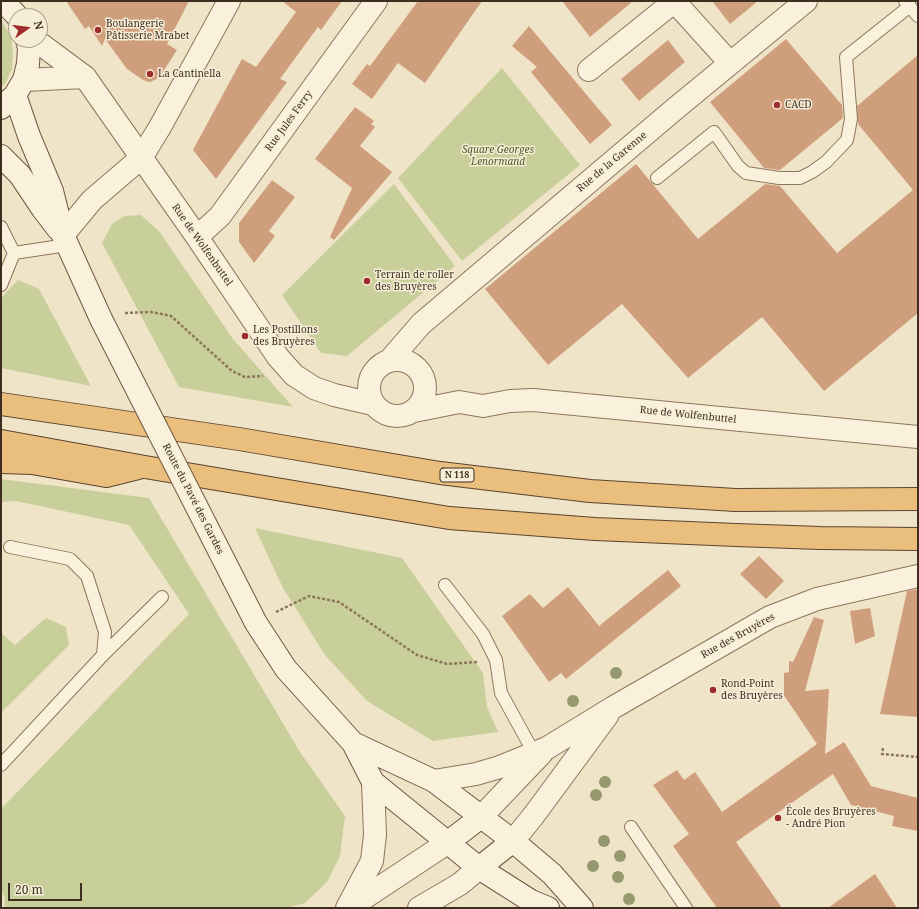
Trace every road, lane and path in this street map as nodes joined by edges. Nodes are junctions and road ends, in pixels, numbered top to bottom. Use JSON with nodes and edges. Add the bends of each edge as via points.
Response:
{"nodes":[{"id":1,"x":229,"y":1,"type":"edge"},
{"id":2,"x":376,"y":1,"type":"edge"},
{"id":3,"x":674,"y":1,"type":"edge"},
{"id":4,"x":806,"y":1,"type":"edge"},
{"id":5,"x":908,"y":4,"type":"edge"},
{"id":6,"x":918,"y":16,"type":"edge"},
{"id":7,"x":29,"y":48,"type":"edge"},
{"id":8,"x":46,"y":48,"type":"edge"},
{"id":9,"x":730,"y":63,"type":"junction"},
{"id":10,"x":589,"y":70,"type":"dead end"},
{"id":11,"x":85,"y":77,"type":"junction"},
{"id":12,"x":13,"y":94,"type":"edge"},
{"id":13,"x":1,"y":156,"type":"edge"},
{"id":14,"x":141,"y":158,"type":"junction"},
{"id":15,"x":657,"y":178,"type":"dead end"},
{"id":16,"x":1,"y":227,"type":"edge"},
{"id":17,"x":197,"y":237,"type":"junction"},
{"id":18,"x":65,"y":240,"type":"junction"},
{"id":19,"x":14,"y":253,"type":"junction"},
{"id":20,"x":1,"y":284,"type":"edge"},
{"id":21,"x":99,"y":316,"type":"junction"},
{"id":22,"x":421,"y":324,"type":"junction"},
{"id":23,"x":389,"y":361,"type":"junction"},
{"id":24,"x":294,"y":374,"type":"junction"},
{"id":25,"x":422,"y":376,"type":"junction"},
{"id":26,"x":370,"y":378,"type":"junction"},
{"id":27,"x":334,"y":395,"type":"junction"},
{"id":28,"x":459,"y":402,"type":"junction"},
{"id":29,"x":1,"y":404,"type":"edge"},
{"id":30,"x":373,"y":404,"type":"junction"},
{"id":31,"x":414,"y":411,"type":"junction"},
{"id":32,"x":918,"y":437,"type":"edge"},
{"id":33,"x":1,"y":441,"type":"edge"},
{"id":34,"x":1,"y":462,"type":"edge"},
{"id":35,"x":145,"y":467,"type":"junction"},
{"id":36,"x":918,"y":499,"type":"edge"},
{"id":37,"x":918,"y":538,"type":"edge"},
{"id":38,"x":10,"y":547,"type":"dead end"},
{"id":39,"x":918,"y":576,"type":"edge"},
{"id":40,"x":445,"y":585,"type":"dead end"},
{"id":41,"x":162,"y":598,"type":"dead end"},
{"id":42,"x":256,"y":623,"type":"junction"},
{"id":43,"x":103,"y":655,"type":"junction"},
{"id":44,"x":496,"y":660,"type":"junction"},
{"id":45,"x":614,"y":707,"type":"junction"},
{"id":46,"x":353,"y":743,"type":"junction"},
{"id":47,"x":883,"y":748,"type":"dead end"},
{"id":48,"x":540,"y":750,"type":"junction"},
{"id":49,"x":918,"y":757,"type":"edge"},
{"id":50,"x":1,"y":765,"type":"edge"},
{"id":51,"x":434,"y":781,"type":"junction"},
{"id":52,"x":372,"y":782,"type":"junction"},
{"id":53,"x":481,"y":817,"type":"junction"},
{"id":54,"x":631,"y":827,"type":"dead end"},
{"id":55,"x":513,"y":841,"type":"junction"},
{"id":56,"x":447,"y":843,"type":"junction"},
{"id":57,"x":479,"y":868,"type":"junction"},
{"id":58,"x":348,"y":908,"type":"edge"},
{"id":59,"x":419,"y":908,"type":"edge"},
{"id":60,"x":548,"y":908,"type":"edge"},
{"id":61,"x":582,"y":908,"type":"edge"},
{"id":62,"x":686,"y":908,"type":"edge"}],
"edges":[{"from":1,"to":14,"type":"street"},
{"from":2,"to":17,"type":"street","name":"Rue Jules Ferry","via":[[220,216]]},
{"from":3,"to":9,"type":"street"},
{"from":3,"to":10,"type":"street"},
{"from":4,"to":9,"type":"street","name":"Rue de la Garenne"},
{"from":5,"to":6,"type":"lane"},
{"from":5,"to":15,"type":"lane","via":[[846,57],[851,119],[847,140],[826,162],[812,172],[800,178],[746,173],[714,132]]},
{"from":7,"to":12,"type":"street","via":[[28,64]]},
{"from":8,"to":11,"type":"street","name":"Rue de Wolfenbuttel"},
{"from":9,"to":22,"type":"street","name":"Rue de la Garenne"},
{"from":11,"to":12,"type":"street"},
{"from":11,"to":14,"type":"street","name":"Rue de Wolfenbuttel"},
{"from":12,"to":18,"type":"street","name":"Route du Pavé des Gardes","via":[[52,191]]},
{"from":13,"to":18,"type":"street","name":"Route du Pavé des Gardes","via":[[20,175]]},
{"from":14,"to":17,"type":"street","name":"Rue de Wolfenbuttel"},
{"from":14,"to":18,"type":"street","via":[[92,200]]},
{"from":16,"to":19,"type":"lane"},
{"from":17,"to":24,"type":"street","name":"Rue de Wolfenbuttel","via":[[278,357]]},
{"from":18,"to":19,"type":"lane"},
{"from":18,"to":21,"type":"street","name":"Route du Pavé des Gardes"},
{"from":19,"to":20,"type":"lane"},
{"from":21,"to":24,"type":"path","via":[[151,312],[171,316],[232,371],[245,377]]},
{"from":21,"to":42,"type":"street","name":"Route du Pavé des Gardes","bridge":true},
{"from":22,"to":23,"type":"street","name":"Rue de la Garenne"},
{"from":22,"to":25,"type":"street","via":[[418,348]]},
{"from":23,"to":25,"type":"street","via":[[407,361],[414,365]]},
{"from":23,"to":26,"type":"street","via":[[381,364]]},
{"from":24,"to":27,"type":"street","name":"Rue de Wolfenbuttel","via":[[314,388]]},
{"from":25,"to":28,"type":"street","name":"Rue de Wolfenbuttel"},
{"from":25,"to":31,"type":"street","via":[[424,397]]},
{"from":26,"to":27,"type":"street"},
{"from":26,"to":30,"type":"street","via":[[369,387]]},
{"from":27,"to":30,"type":"street","name":"Rue de Wolfenbuttel"},
{"from":28,"to":31,"type":"street","name":"Rue de Wolfenbuttel"},
{"from":28,"to":32,"type":"street","name":"Rue de Wolfenbuttel","via":[[483,406],[533,400]]},
{"from":29,"to":36,"type":"highway","number":"N 118","via":[[239,439],[440,473],[590,491],[735,500]]},
{"from":30,"to":31,"type":"street","via":[[388,415],[405,415]]},
{"from":33,"to":35,"type":"highway"},
{"from":34,"to":35,"type":"highway","via":[[32,463],[106,476]]},
{"from":35,"to":37,"type":"highway","via":[[449,518],[595,529],[728,535]]},
{"from":38,"to":43,"type":"lane","via":[[70,559],[87,576],[105,632]]},
{"from":39,"to":45,"type":"street","name":"Rue des Bruyères","via":[[817,598],[770,617]]},
{"from":40,"to":44,"type":"lane","via":[[483,634]]},
{"from":41,"to":43,"type":"lane"},
{"from":42,"to":44,"type":"path","via":[[310,596],[339,602],[417,655],[447,664]]},
{"from":42,"to":46,"type":"street","name":"Route du Pavé des Gardes","via":[[286,669]]},
{"from":43,"to":50,"type":"lane"},
{"from":44,"to":48,"type":"lane","via":[[501,693]]},
{"from":45,"to":48,"type":"street","name":"Rue des Bruyères"},
{"from":45,"to":55,"type":"street","name":"Rue des Bruyères"},
{"from":46,"to":51,"type":"street","name":"Route du Pavé des Gardes"},
{"from":46,"to":52,"type":"street","name":"Route du Pavé des Gardes"},
{"from":47,"to":49,"type":"path","via":[[882,754]]},
{"from":48,"to":51,"type":"street","name":"Rue des Bruyères","via":[[500,767]]},
{"from":48,"to":53,"type":"street","name":"Rue des Bruyères"},
{"from":51,"to":53,"type":"street","name":"Route du Pavé des Gardes"},
{"from":52,"to":56,"type":"street","name":"Route du Pavé des Gardes"},
{"from":52,"to":58,"type":"street","via":[[375,835],[372,861]]},
{"from":53,"to":55,"type":"street","name":"Route du Pavé des Gardes"},
{"from":53,"to":56,"type":"street"},
{"from":54,"to":62,"type":"lane"},
{"from":55,"to":57,"type":"street"},
{"from":55,"to":61,"type":"street","name":"Route du Pavé des Gardes","via":[[552,874]]},
{"from":56,"to":57,"type":"street","name":"Route du Pavé des Gardes"},
{"from":56,"to":58,"type":"street"},
{"from":57,"to":59,"type":"street","via":[[460,884]]},
{"from":57,"to":60,"type":"street","name":"Route du Pavé des Gardes","via":[[531,901]]}]}
